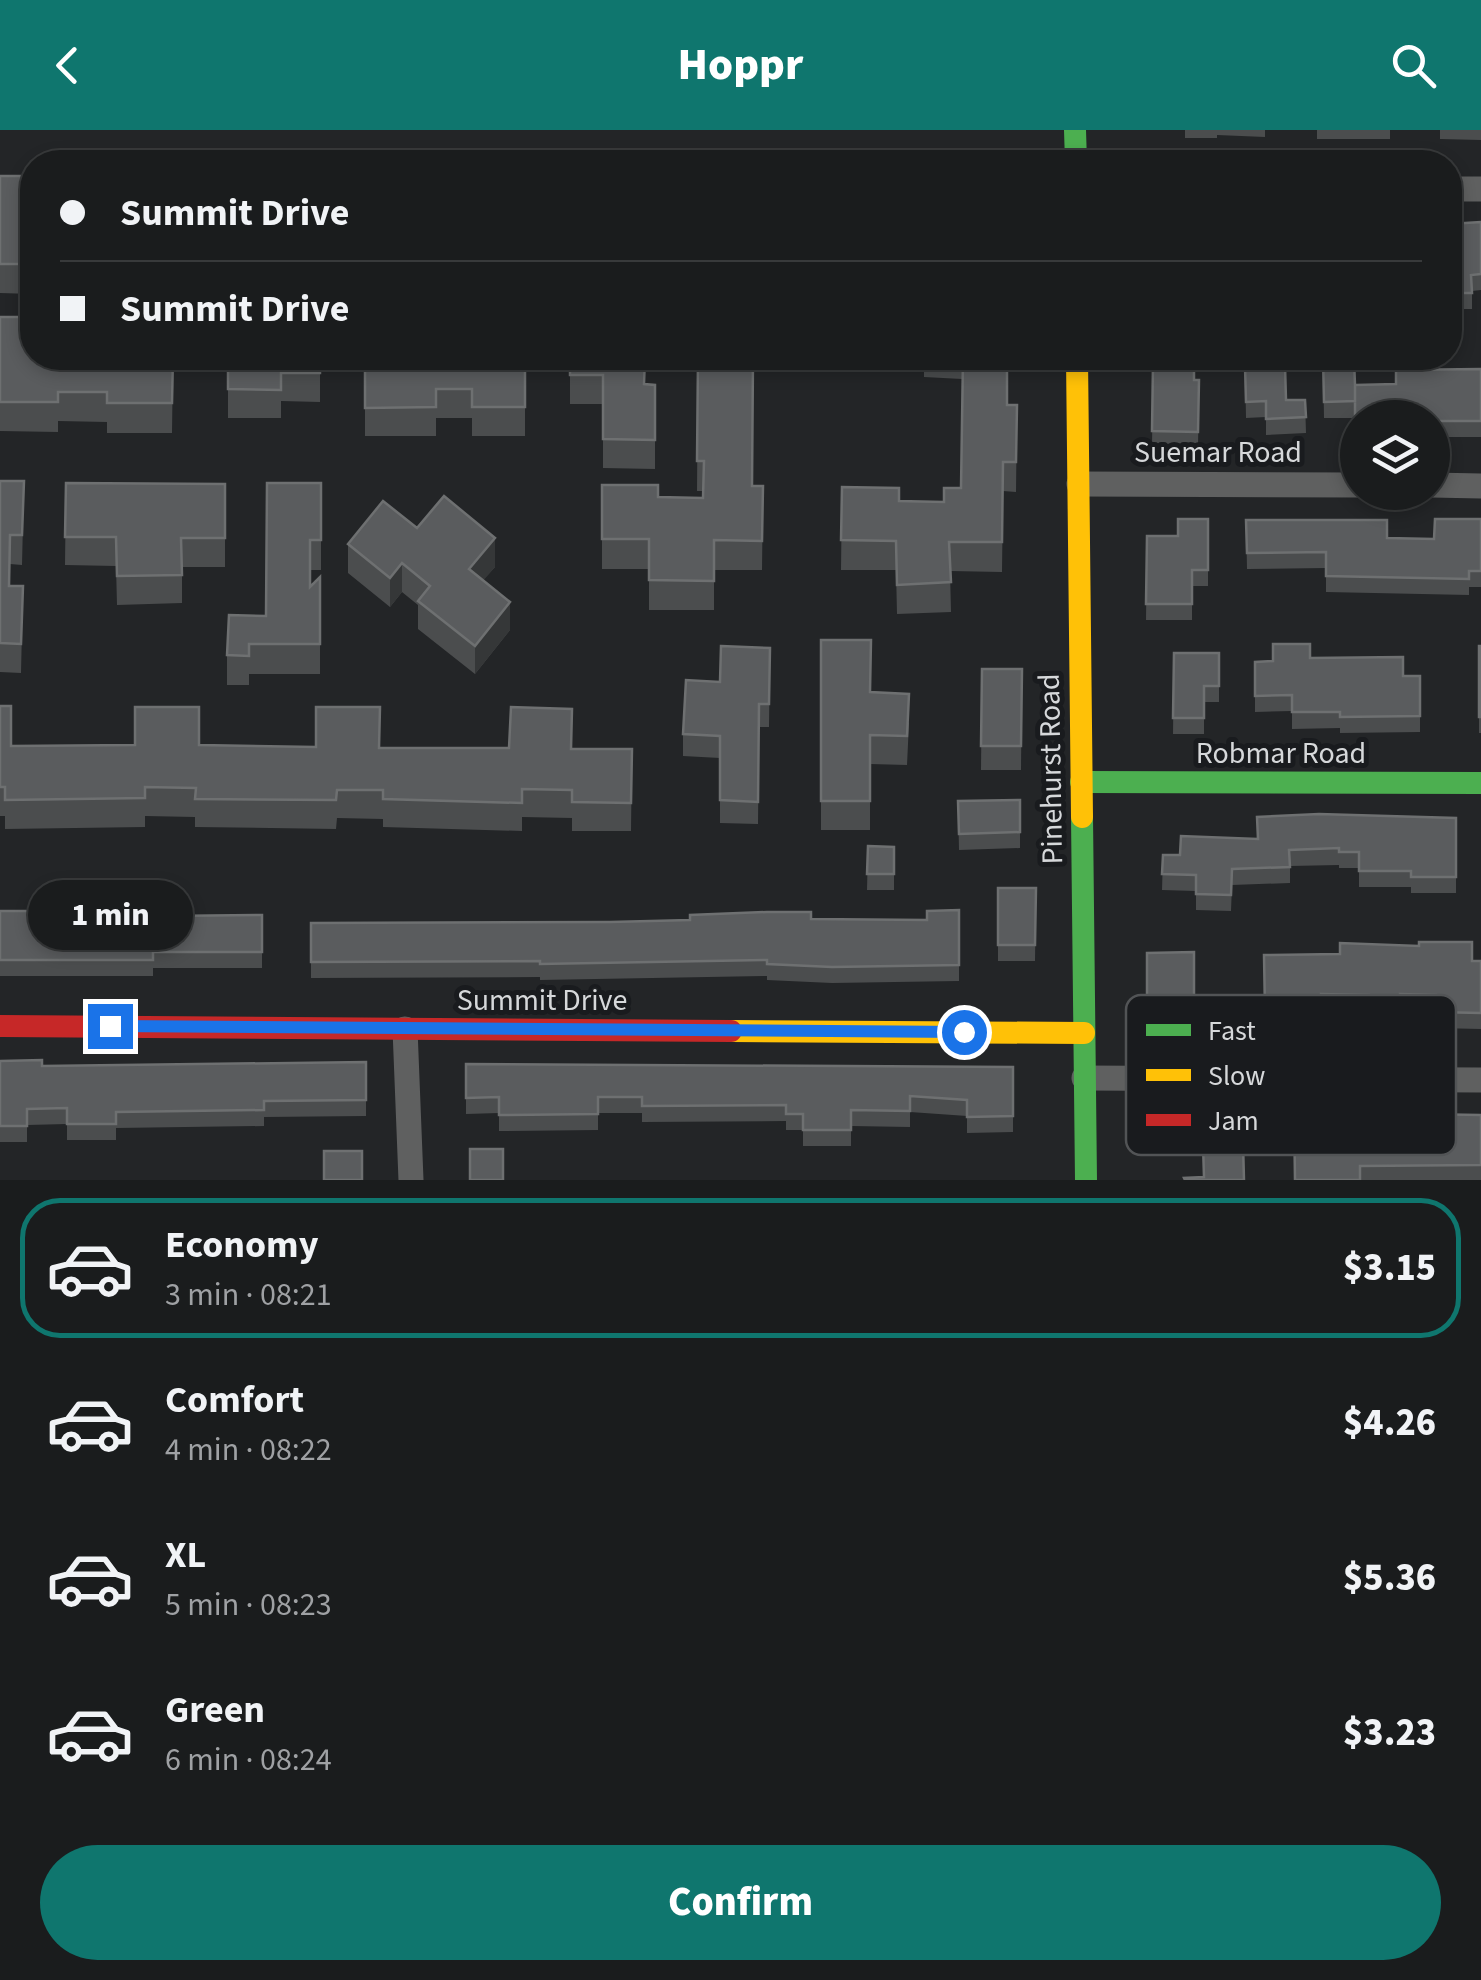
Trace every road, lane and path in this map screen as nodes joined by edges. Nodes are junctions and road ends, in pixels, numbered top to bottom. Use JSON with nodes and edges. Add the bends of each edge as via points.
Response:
{"nodes":[{"id":1,"x":1078,"y":370,"type":"edge"},
{"id":2,"x":1078,"y":484,"type":"junction"},
{"id":3,"x":1340,"y":485,"type":"edge"},
{"id":4,"x":1450,"y":486,"type":"edge"},
{"id":5,"x":1481,"y":486,"type":"edge"},
{"id":6,"x":1081,"y":782,"type":"junction"},
{"id":7,"x":1481,"y":783,"type":"edge"},
{"id":8,"x":0,"y":1026,"type":"edge"},
{"id":9,"x":406,"y":1029,"type":"junction"},
{"id":10,"x":1084,"y":1033,"type":"junction"},
{"id":11,"x":1084,"y":1078,"type":"junction"},
{"id":12,"x":1126,"y":1078,"type":"edge"},
{"id":13,"x":1456,"y":1080,"type":"edge"},
{"id":14,"x":1481,"y":1080,"type":"edge"},
{"id":15,"x":410,"y":1180,"type":"edge"},
{"id":16,"x":1086,"y":1180,"type":"edge"}],
"edges":[{"from":1,"to":2,"type":"street","name":"Pinehurst Road"},
{"from":2,"to":3,"type":"street","name":"Suemar Road"},
{"from":2,"to":6,"type":"street","name":"Pinehurst Road"},
{"from":4,"to":5,"type":"street"},
{"from":6,"to":7,"type":"street","name":"Robmar Road"},
{"from":6,"to":10,"type":"street","name":"Pinehurst Road"},
{"from":8,"to":9,"type":"street","name":"Summit Drive"},
{"from":9,"to":10,"type":"street","name":"Summit Drive"},
{"from":9,"to":15,"type":"street"},
{"from":10,"to":11,"type":"street","name":"Pinehurst Road"},
{"from":11,"to":12,"type":"street"},
{"from":11,"to":16,"type":"street","name":"Pinehurst Road"},
{"from":13,"to":14,"type":"street"}]}
